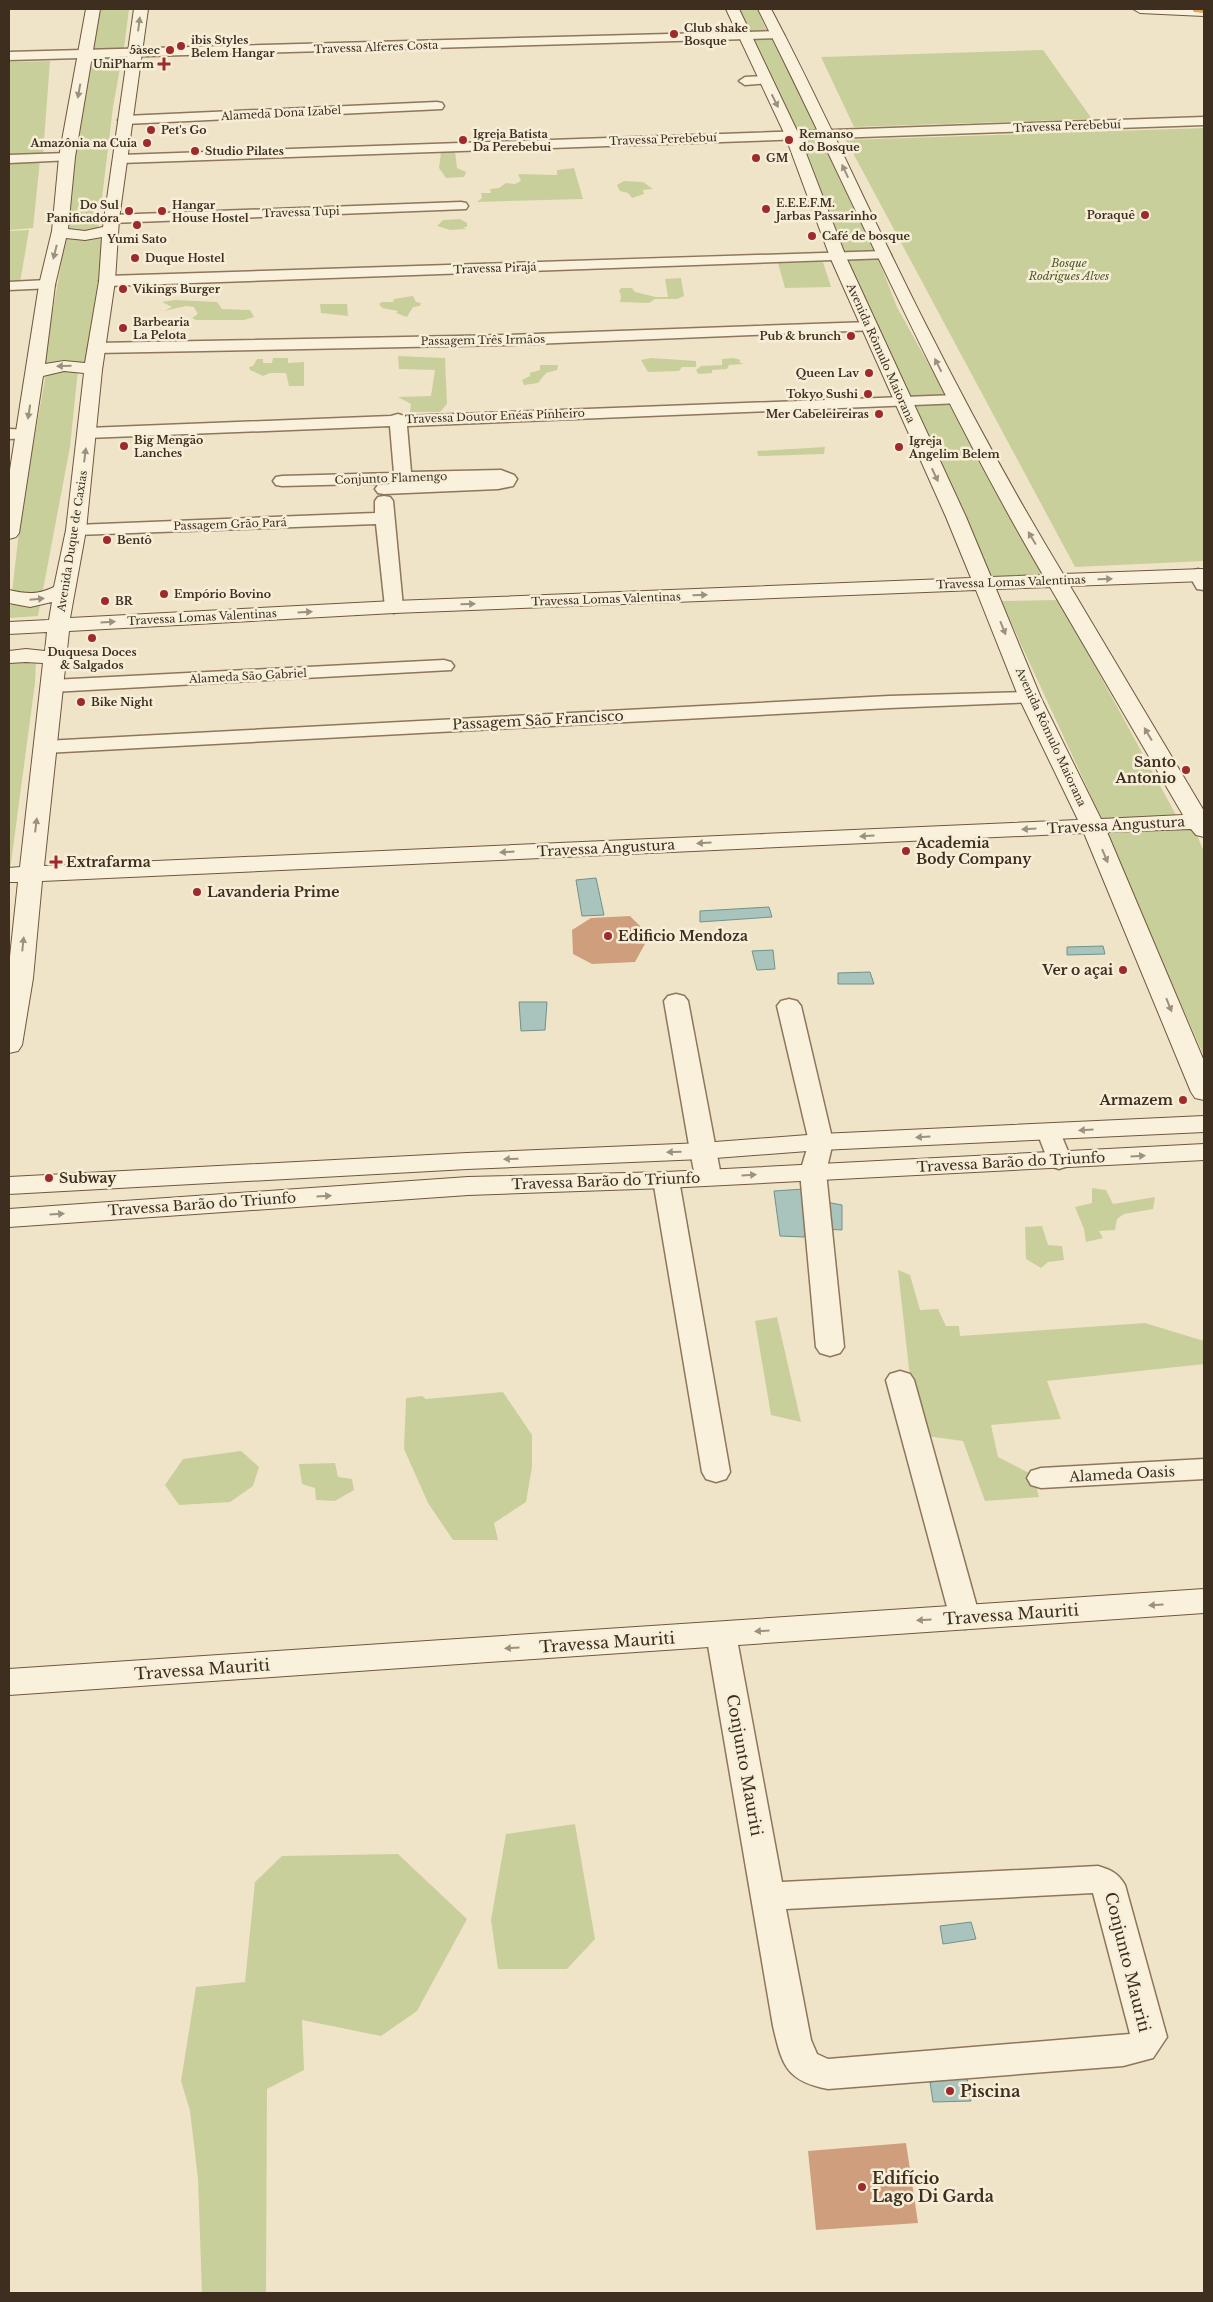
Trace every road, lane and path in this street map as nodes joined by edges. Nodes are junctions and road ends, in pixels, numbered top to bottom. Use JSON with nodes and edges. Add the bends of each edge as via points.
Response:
{"nodes":[{"id":1,"x":93,"y":9,"type":"edge"},
{"id":2,"x":141,"y":9,"type":"edge"},
{"id":3,"x":732,"y":9,"type":"edge"},
{"id":4,"x":765,"y":9,"type":"edge"},
{"id":5,"x":1140,"y":9,"type":"edge"},
{"id":6,"x":1199,"y":9,"type":"edge"},
{"id":7,"x":1204,"y":10,"type":"edge"},
{"id":8,"x":744,"y":36,"type":"junction"},
{"id":9,"x":778,"y":36,"type":"junction"},
{"id":10,"x":85,"y":54,"type":"junction"},
{"id":11,"x":136,"y":54,"type":"junction"},
{"id":12,"x":9,"y":56,"type":"edge"},
{"id":13,"x":765,"y":80,"type":"junction"},
{"id":14,"x":745,"y":81,"type":"dead end"},
{"id":15,"x":412,"y":94,"type":"dead end"},
{"id":16,"x":437,"y":106,"type":"dead end"},
{"id":17,"x":126,"y":114,"type":"junction"},
{"id":18,"x":1204,"y":121,"type":"edge"},
{"id":19,"x":828,"y":134,"type":"junction"},
{"id":20,"x":792,"y":135,"type":"junction"},
{"id":21,"x":67,"y":157,"type":"junction"},
{"id":22,"x":121,"y":158,"type":"junction"},
{"id":23,"x":9,"y":159,"type":"edge"},
{"id":24,"x":461,"y":206,"type":"dead end"},
{"id":25,"x":111,"y":224,"type":"junction"},
{"id":26,"x":60,"y":230,"type":"junction"},
{"id":27,"x":884,"y":255,"type":"junction"},
{"id":28,"x":838,"y":257,"type":"junction"},
{"id":29,"x":107,"y":281,"type":"junction"},
{"id":30,"x":47,"y":285,"type":"junction"},
{"id":31,"x":9,"y":286,"type":"edge"},
{"id":32,"x":870,"y":327,"type":"junction"},
{"id":33,"x":96,"y":348,"type":"junction"},
{"id":34,"x":93,"y":370,"type":"junction"},
{"id":35,"x":35,"y":373,"type":"junction"},
{"id":36,"x":956,"y":400,"type":"junction"},
{"id":37,"x":902,"y":401,"type":"junction"},
{"id":38,"x":398,"y":419,"type":"junction"},
{"id":39,"x":87,"y":433,"type":"junction"},
{"id":40,"x":17,"y":434,"type":"edge"},
{"id":41,"x":403,"y":478,"type":"junction"},
{"id":42,"x":282,"y":481,"type":"dead end"},
{"id":43,"x":384,"y":484,"type":"junction"},
{"id":44,"x":384,"y":518,"type":"junction"},
{"id":45,"x":76,"y":530,"type":"junction"},
{"id":46,"x":9,"y":533,"type":"edge"},
{"id":47,"x":1202,"y":578,"type":"edge"},
{"id":48,"x":1057,"y":580,"type":"junction"},
{"id":49,"x":984,"y":583,"type":"junction"},
{"id":50,"x":64,"y":590,"type":"junction"},
{"id":51,"x":9,"y":596,"type":"edge"},
{"id":52,"x":394,"y":607,"type":"junction"},
{"id":53,"x":59,"y":625,"type":"junction"},
{"id":54,"x":9,"y":628,"type":"edge"},
{"id":55,"x":9,"y":657,"type":"edge"},
{"id":56,"x":54,"y":660,"type":"junction"},
{"id":57,"x":444,"y":666,"type":"dead end"},
{"id":58,"x":52,"y":686,"type":"junction"},
{"id":59,"x":1030,"y":698,"type":"junction"},
{"id":60,"x":45,"y":747,"type":"junction"},
{"id":61,"x":1203,"y":824,"type":"edge"},
{"id":62,"x":1092,"y":826,"type":"junction"},
{"id":63,"x":20,"y":874,"type":"edge"},
{"id":64,"x":14,"y":982,"type":"edge"},
{"id":65,"x":676,"y":1001,"type":"dead end"},
{"id":66,"x":789,"y":1006,"type":"dead end"},
{"id":67,"x":9,"y":1045,"type":"edge"},
{"id":68,"x":1204,"y":1092,"type":"edge"},
{"id":69,"x":1204,"y":1124,"type":"edge"},
{"id":70,"x":1049,"y":1132,"type":"junction"},
{"id":71,"x":821,"y":1142,"type":"junction"},
{"id":72,"x":1204,"y":1152,"type":"edge"},
{"id":73,"x":1059,"y":1160,"type":"junction"},
{"id":74,"x":705,"y":1164,"type":"junction"},
{"id":75,"x":813,"y":1172,"type":"junction"},
{"id":76,"x":468,"y":1173,"type":"junction"},
{"id":77,"x":666,"y":1180,"type":"junction"},
{"id":78,"x":9,"y":1186,"type":"edge"},
{"id":79,"x":9,"y":1218,"type":"edge"},
{"id":80,"x":830,"y":1347,"type":"dead end"},
{"id":81,"x":900,"y":1380,"type":"dead end"},
{"id":82,"x":1204,"y":1469,"type":"edge"},
{"id":83,"x":716,"y":1472,"type":"dead end"},
{"id":84,"x":1040,"y":1478,"type":"dead end"},
{"id":85,"x":1204,"y":1602,"type":"edge"},
{"id":86,"x":965,"y":1618,"type":"junction"},
{"id":87,"x":721,"y":1634,"type":"junction"},
{"id":88,"x":9,"y":1682,"type":"edge"},
{"id":89,"x":767,"y":1896,"type":"junction"}],
"edges":[{"from":1,"to":10,"type":"street"},
{"from":11,"to":2,"type":"street","name":"Avenida Duque de Caxias","one_way":true},
{"from":3,"to":8,"type":"street","name":"Avenida Rômulo Maiorana"},
{"from":4,"to":9,"type":"street"},
{"from":5,"to":7,"type":"street"},
{"from":6,"to":7,"type":"highway"},
{"from":8,"to":9,"type":"street","name":"Travessa Alferes Costa"},
{"from":8,"to":11,"type":"street","name":"Travessa Alferes Costa"},
{"from":8,"to":13,"type":"street","name":"Avenida Rômulo Maiorana"},
{"from":9,"to":19,"type":"street"},
{"from":10,"to":11,"type":"street","name":"Travessa Alferes Costa"},
{"from":10,"to":12,"type":"street","name":"Travessa Alferes Costa"},
{"from":10,"to":21,"type":"street","one_way":true},
{"from":11,"to":17,"type":"street","name":"Avenida Duque de Caxias"},
{"from":13,"to":14,"type":"street"},
{"from":13,"to":20,"type":"street","name":"Avenida Rômulo Maiorana","one_way":true},
{"from":15,"to":17,"type":"street"},
{"from":16,"to":17,"type":"street","name":"Alameda Dona Izabel"},
{"from":17,"to":22,"type":"street","name":"Avenida Duque de Caxias"},
{"from":18,"to":19,"type":"street","name":"Travessa Perebebuí"},
{"from":19,"to":20,"type":"street","name":"Travessa Perebebuí"},
{"from":27,"to":19,"type":"street","one_way":true},
{"from":20,"to":22,"type":"street","name":"Travessa Perebebuí"},
{"from":20,"to":28,"type":"street","name":"Avenida Rômulo Maiorana"},
{"from":21,"to":23,"type":"street"},
{"from":21,"to":26,"type":"street"},
{"from":22,"to":25,"type":"street","name":"Avenida Duque de Caxias"},
{"from":24,"to":25,"type":"street","name":"Travessa Tupi"},
{"from":25,"to":26,"type":"street","via":[[84,236],[69,235]]},
{"from":25,"to":29,"type":"street","name":"Avenida Duque de Caxias"},
{"from":26,"to":30,"type":"street","one_way":true},
{"from":27,"to":28,"type":"street","name":"Travessa Pirajá"},
{"from":36,"to":27,"type":"street","one_way":true},
{"from":28,"to":29,"type":"street","name":"Travessa Pirajá"},
{"from":28,"to":32,"type":"street","name":"Avenida Rômulo Maiorana"},
{"from":29,"to":33,"type":"street","name":"Avenida Duque de Caxias"},
{"from":30,"to":31,"type":"street"},
{"from":30,"to":35,"type":"street"},
{"from":32,"to":33,"type":"street","name":"Passagem Três Irmãos"},
{"from":32,"to":37,"type":"street","name":"Avenida Rômulo Maiorana"},
{"from":33,"to":34,"type":"street","name":"Avenida Duque de Caxias"},
{"from":34,"to":35,"type":"street","one_way":true,"via":[[62,365]]},
{"from":34,"to":39,"type":"street","name":"Avenida Duque de Caxias"},
{"from":35,"to":40,"type":"street","one_way":true},
{"from":36,"to":37,"type":"street","name":"Travessa Doutor Enéas Pinheiro"},
{"from":48,"to":36,"type":"street","one_way":true,"via":[[1010,503]]},
{"from":37,"to":38,"type":"street","name":"Travessa Doutor Enéas Pinheiro"},
{"from":37,"to":49,"type":"street","name":"Avenida Rômulo Maiorana","one_way":true},
{"from":38,"to":39,"type":"street","name":"Travessa Doutor Enéas Pinheiro"},
{"from":38,"to":41,"type":"street"},
{"from":45,"to":39,"type":"street","name":"Avenida Duque de Caxias","one_way":true},
{"from":40,"to":46,"type":"street"},
{"from":41,"to":43,"type":"street","name":"Conjunto Flamengo"},
{"from":41,"to":43,"type":"street","name":"Conjunto Flamengo","via":[[501,475],[508,478],[507,482],[498,484]]},
{"from":42,"to":43,"type":"street","name":"Conjunto Flamengo"},
{"from":43,"to":44,"type":"street"},
{"from":44,"to":45,"type":"street","name":"Passagem Grão Pará"},
{"from":44,"to":52,"type":"street"},
{"from":45,"to":50,"type":"street","name":"Avenida Duque de Caxias"},
{"from":48,"to":47,"type":"street","name":"Travessa Lomas Valentinas","one_way":true},
{"from":48,"to":49,"type":"street","name":"Travessa Lomas Valentinas"},
{"from":61,"to":48,"type":"street","one_way":true},
{"from":52,"to":49,"type":"street","name":"Travessa Lomas Valentinas","one_way":true},
{"from":49,"to":59,"type":"street","name":"Avenida Rômulo Maiorana","one_way":true},
{"from":51,"to":50,"type":"street","one_way":true,"via":[[37,600],[53,597]]},
{"from":50,"to":53,"type":"street","name":"Avenida Duque de Caxias"},
{"from":53,"to":52,"type":"street","name":"Travessa Lomas Valentinas","one_way":true},
{"from":53,"to":54,"type":"street","name":"Travessa Lomas Valentinas"},
{"from":53,"to":56,"type":"street","name":"Avenida Duque de Caxias"},
{"from":55,"to":56,"type":"street","via":[[38,655]]},
{"from":56,"to":58,"type":"street","name":"Avenida Duque de Caxias"},
{"from":57,"to":58,"type":"street","name":"Alameda São Gabriel"},
{"from":58,"to":60,"type":"street","name":"Avenida Duque de Caxias"},
{"from":59,"to":60,"type":"street","name":"Passagem São Francisco","via":[[889,702]]},
{"from":59,"to":62,"type":"street","name":"Avenida Rômulo Maiorana"},
{"from":63,"to":60,"type":"street","name":"Avenida Duque de Caxias","one_way":true},
{"from":61,"to":62,"type":"street","name":"Travessa Angustura"},
{"from":62,"to":63,"type":"street","name":"Travessa Angustura","one_way":true},
{"from":62,"to":68,"type":"street","name":"Avenida Rômulo Maiorana","one_way":true},
{"from":64,"to":63,"type":"street","name":"Avenida Duque de Caxias","one_way":true},
{"from":64,"to":67,"type":"street","name":"Avenida Duque de Caxias"},
{"from":65,"to":74,"type":"street"},
{"from":66,"to":71,"type":"street"},
{"from":69,"to":70,"type":"street","name":"Travessa Barão do Triunfo","one_way":true},
{"from":70,"to":71,"type":"street","name":"Travessa Barão do Triunfo","one_way":true},
{"from":70,"to":73,"type":"street"},
{"from":71,"to":74,"type":"street","name":"Travessa Barão do Triunfo"},
{"from":71,"to":75,"type":"street"},
{"from":73,"to":72,"type":"street","name":"Travessa Barão do Triunfo","one_way":true},
{"from":73,"to":75,"type":"street","name":"Travessa Barão do Triunfo"},
{"from":74,"to":75,"type":"street","name":"Travessa Barão do Triunfo","one_way":true},
{"from":74,"to":76,"type":"street","name":"Travessa Barão do Triunfo","one_way":true},
{"from":74,"to":77,"type":"street","name":"Travessa Barão do Triunfo"},
{"from":75,"to":80,"type":"street"},
{"from":76,"to":77,"type":"street","name":"Travessa Barão do Triunfo"},
{"from":76,"to":78,"type":"street","name":"Travessa Barão do Triunfo"},
{"from":79,"to":76,"type":"street","name":"Travessa Barão do Triunfo","one_way":true},
{"from":77,"to":83,"type":"street"},
{"from":81,"to":86,"type":"street"},
{"from":82,"to":84,"type":"street","name":"Alameda Oasis"},
{"from":85,"to":86,"type":"street","name":"Travessa Mauriti","one_way":true},
{"from":86,"to":87,"type":"street","name":"Travessa Mauriti","one_way":true},
{"from":87,"to":88,"type":"street","name":"Travessa Mauriti","one_way":true},
{"from":87,"to":89,"type":"street","name":"Conjunto Mauriti"},
{"from":89,"to":89,"type":"street","name":"Conjunto Mauriti","via":[[793,2034],[803,2063],[810,2070],[828,2074],[1123,2051],[1141,2047],[1149,2037],[1108,1885],[1098,1879]]}]}
